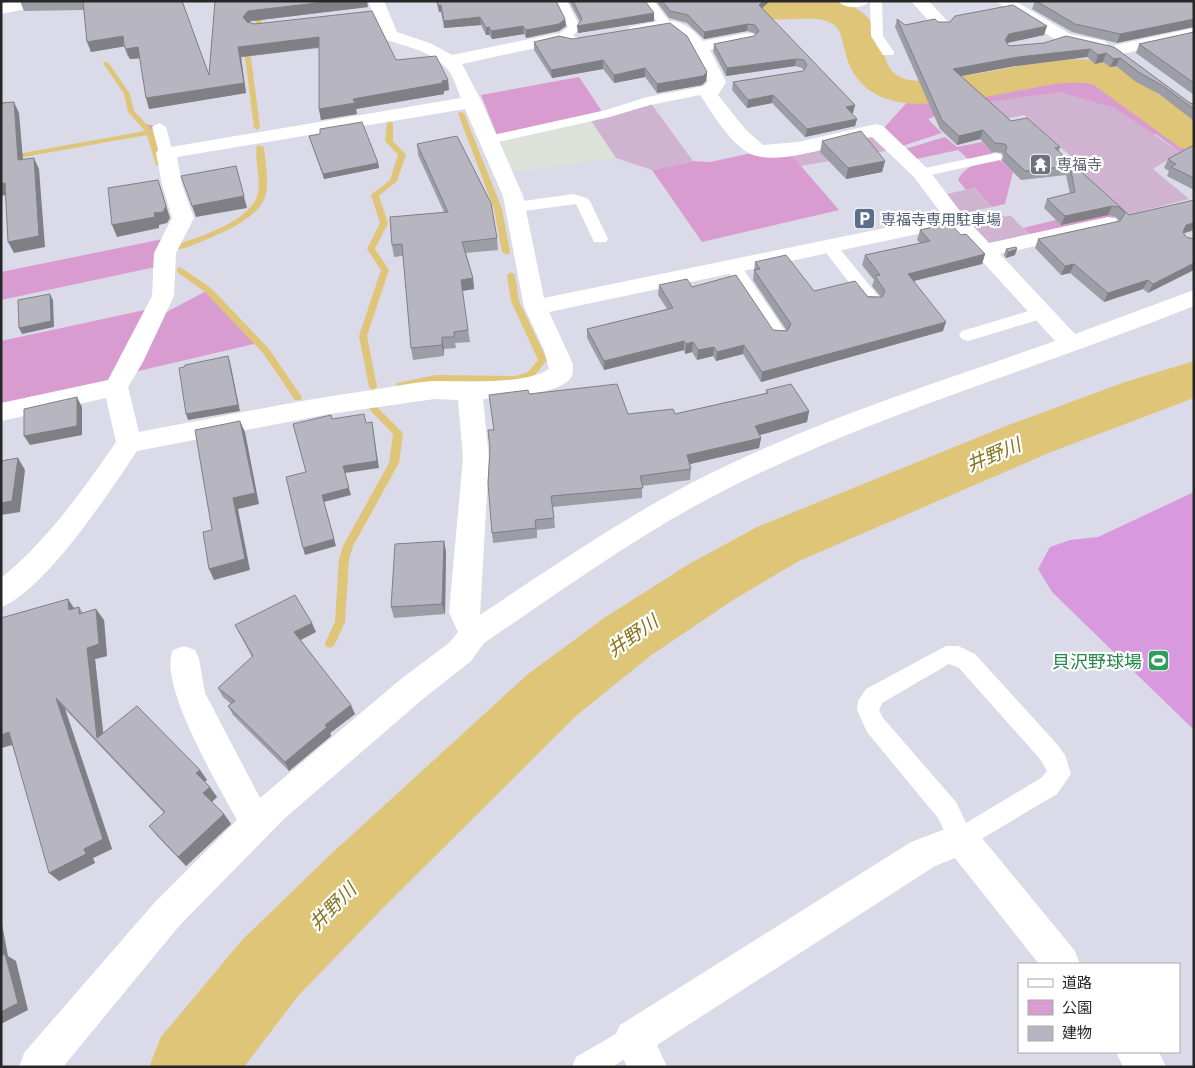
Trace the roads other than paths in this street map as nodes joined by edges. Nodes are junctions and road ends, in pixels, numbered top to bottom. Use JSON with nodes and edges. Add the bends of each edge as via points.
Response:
{"nodes":[{"id":1,"x":40,"y":1,"type":"edge"},
{"id":2,"x":561,"y":1,"type":"edge"},
{"id":3,"x":647,"y":1,"type":"edge"},
{"id":4,"x":846,"y":1,"type":"edge"},
{"id":5,"x":862,"y":1,"type":"edge"},
{"id":6,"x":876,"y":1,"type":"edge"},
{"id":7,"x":919,"y":1,"type":"edge"},
{"id":8,"x":1004,"y":1,"type":"edge"},
{"id":9,"x":1,"y":9,"type":"edge"},
{"id":10,"x":373,"y":10,"type":"edge"},
{"id":11,"x":942,"y":25,"type":"edge"},
{"id":12,"x":667,"y":26,"type":"junction"},
{"id":13,"x":1194,"y":33,"type":"edge"},
{"id":14,"x":619,"y":34,"type":"edge"},
{"id":15,"x":1063,"y":37,"type":"junction"},
{"id":16,"x":559,"y":38,"type":"junction"},
{"id":17,"x":590,"y":38,"type":"edge"},
{"id":18,"x":747,"y":38,"type":"edge"},
{"id":19,"x":1041,"y":45,"type":"edge"},
{"id":20,"x":698,"y":47,"type":"junction"},
{"id":21,"x":1117,"y":50,"type":"junction"},
{"id":22,"x":888,"y":52,"type":"dead end"},
{"id":23,"x":450,"y":61,"type":"junction"},
{"id":24,"x":1133,"y":62,"type":"edge"},
{"id":25,"x":734,"y":83,"type":"edge"},
{"id":26,"x":712,"y":86,"type":"junction"},
{"id":27,"x":473,"y":102,"type":"junction"},
{"id":28,"x":159,"y":127,"type":"dead end"},
{"id":29,"x":489,"y":140,"type":"junction"},
{"id":30,"x":166,"y":153,"type":"junction"},
{"id":31,"x":995,"y":157,"type":"edge"},
{"id":32,"x":921,"y":173,"type":"junction"},
{"id":33,"x":516,"y":207,"type":"junction"},
{"id":34,"x":956,"y":220,"type":"junction"},
{"id":35,"x":1108,"y":223,"type":"edge"},
{"id":36,"x":600,"y":239,"type":"dead end"},
{"id":37,"x":829,"y":246,"type":"junction"},
{"id":38,"x":984,"y":251,"type":"junction"},
{"id":39,"x":732,"y":265,"type":"junction"},
{"id":40,"x":1194,"y":297,"type":"edge"},
{"id":41,"x":873,"y":301,"type":"edge"},
{"id":42,"x":535,"y":307,"type":"junction"},
{"id":43,"x":1042,"y":313,"type":"junction"},
{"id":44,"x":968,"y":335,"type":"dead end"},
{"id":45,"x":779,"y":336,"type":"edge"},
{"id":46,"x":1072,"y":344,"type":"junction"},
{"id":47,"x":116,"y":387,"type":"junction"},
{"id":48,"x":470,"y":392,"type":"junction"},
{"id":49,"x":1,"y":412,"type":"edge"},
{"id":50,"x":129,"y":443,"type":"junction"},
{"id":51,"x":1,"y":594,"type":"edge"},
{"id":52,"x":474,"y":634,"type":"junction"},
{"id":53,"x":184,"y":659,"type":"dead end"},
{"id":54,"x":256,"y":824,"type":"junction"},
{"id":55,"x":960,"y":839,"type":"junction"},
{"id":56,"x":1061,"y":963,"type":"edge"},
{"id":57,"x":640,"y":1052,"type":"edge"},
{"id":58,"x":1136,"y":1053,"type":"edge"},
{"id":59,"x":38,"y":1067,"type":"edge"},
{"id":60,"x":586,"y":1067,"type":"edge"},
{"id":61,"x":1147,"y":1067,"type":"edge"}],
"edges":[{"from":1,"to":9,"type":"street"},
{"from":2,"to":16,"type":"lane","via":[[574,27]]},
{"from":3,"to":12,"type":"lane"},
{"from":4,"to":5,"type":"street"},
{"from":6,"to":22,"type":"lane","via":[[877,36]]},
{"from":7,"to":11,"type":"street"},
{"from":8,"to":15,"type":"street"},
{"from":10,"to":23,"type":"street","via":[[390,34]]},
{"from":12,"to":14,"type":"street"},
{"from":12,"to":20,"type":"street","via":[[681,28]]},
{"from":13,"to":21,"type":"street"},
{"from":15,"to":19,"type":"street"},
{"from":15,"to":21,"type":"street"},
{"from":16,"to":17,"type":"street","via":[[572,41]]},
{"from":16,"to":23,"type":"street"},
{"from":18,"to":20,"type":"street"},
{"from":20,"to":26,"type":"street","via":[[715,72]]},
{"from":21,"to":24,"type":"street"},
{"from":23,"to":27,"type":"street"},
{"from":25,"to":26,"type":"street"},
{"from":26,"to":29,"type":"lane"},
{"from":26,"to":32,"type":"street","via":[[708,95],[740,134],[758,150],[787,149],[876,130]]},
{"from":27,"to":29,"type":"street"},
{"from":27,"to":30,"type":"street"},
{"from":28,"to":30,"type":"lane"},
{"from":29,"to":33,"type":"street"},
{"from":30,"to":47,"type":"street","via":[[183,218],[165,253],[162,296]]},
{"from":31,"to":32,"type":"lane"},
{"from":32,"to":34,"type":"street"},
{"from":33,"to":36,"type":"lane","via":[[573,199],[582,201]]},
{"from":33,"to":42,"type":"street"},
{"from":34,"to":37,"type":"street"},
{"from":34,"to":38,"type":"street"},
{"from":35,"to":38,"type":"street"},
{"from":37,"to":39,"type":"street"},
{"from":37,"to":41,"type":"lane"},
{"from":38,"to":43,"type":"street"},
{"from":39,"to":42,"type":"street"},
{"from":39,"to":45,"type":"lane"},
{"from":40,"to":46,"type":"street"},
{"from":42,"to":48,"type":"street","via":[[562,364],[561,373],[549,381]]},
{"from":43,"to":44,"type":"lane"},
{"from":43,"to":46,"type":"street"},
{"from":46,"to":52,"type":"street","via":[[824,434],[720,481],[663,511]]},
{"from":47,"to":49,"type":"street"},
{"from":47,"to":50,"type":"street"},
{"from":48,"to":50,"type":"street","via":[[435,390],[329,404]]},
{"from":48,"to":52,"type":"street","via":[[476,458],[464,612]]},
{"from":50,"to":51,"type":"street","via":[[94,494],[44,553]]},
{"from":52,"to":54,"type":"street","via":[[460,652],[412,689]]},
{"from":53,"to":54,"type":"street","via":[[190,693]]},
{"from":54,"to":59,"type":"street","via":[[167,914]]},
{"from":55,"to":55,"type":"lane","via":[[1049,786],[1059,774],[1057,763],[1048,751],[966,661],[958,655],[946,655],[874,696],[869,701],[868,710],[875,724],[947,810]]},
{"from":55,"to":56,"type":"street"},
{"from":55,"to":57,"type":"street","via":[[923,854]]},
{"from":57,"to":60,"type":"lane"},
{"from":58,"to":61,"type":"street"}]}
